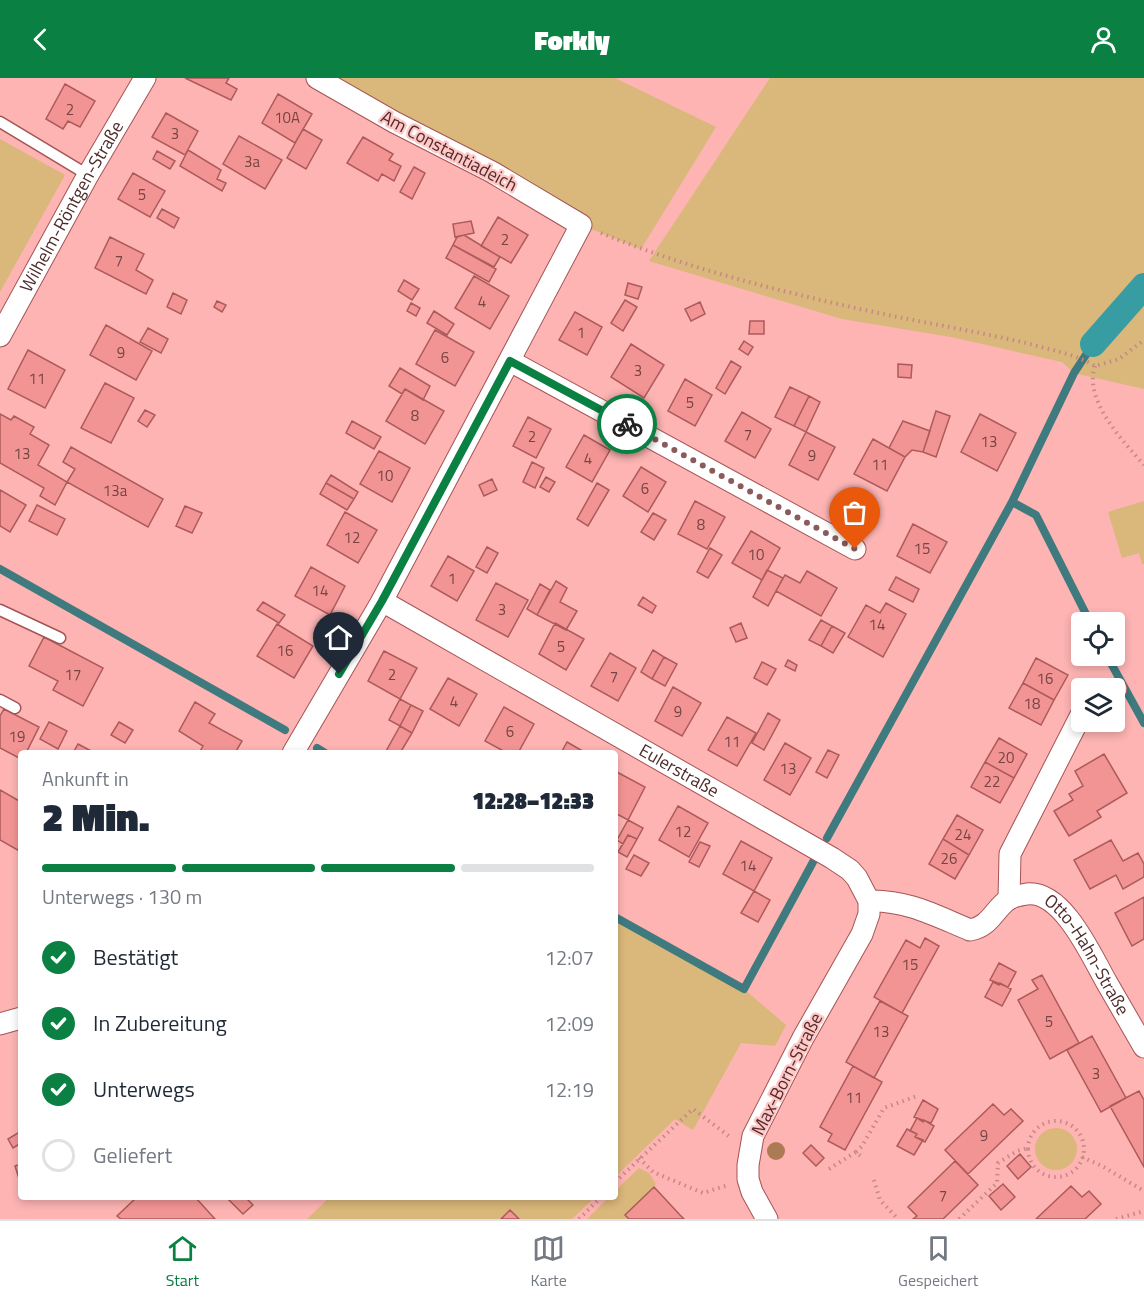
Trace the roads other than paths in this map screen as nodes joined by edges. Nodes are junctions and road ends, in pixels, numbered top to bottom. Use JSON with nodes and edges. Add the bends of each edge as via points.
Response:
{"nodes":[{"id":1,"x":145,"y":78,"type":"edge"},
{"id":2,"x":317,"y":78,"type":"edge"},
{"id":3,"x":0,"y":122,"type":"edge"},
{"id":4,"x":88,"y":175,"type":"junction"},
{"id":5,"x":2,"y":329,"type":"edge"},
{"id":6,"x":510,"y":361,"type":"junction"},
{"id":7,"x":855,"y":549,"type":"dead end"},
{"id":8,"x":382,"y":601,"type":"junction"},
{"id":9,"x":0,"y":610,"type":"edge"},
{"id":10,"x":60,"y":638,"type":"dead end"},
{"id":11,"x":0,"y":700,"type":"edge"},
{"id":12,"x":15,"y":708,"type":"dead end"},
{"id":13,"x":1072,"y":732,"type":"edge"},
{"id":14,"x":298,"y":745,"type":"edge"},
{"id":15,"x":1009,"y":899,"type":"junction"},
{"id":16,"x":869,"y":901,"type":"junction"},
{"id":17,"x":18,"y":1019,"type":"edge"},
{"id":18,"x":0,"y":1024,"type":"edge"},
{"id":19,"x":1144,"y":1047,"type":"edge"},
{"id":20,"x":767,"y":1219,"type":"edge"}],
"edges":[{"from":1,"to":4,"type":"street","name":"Wilhelm-Röntgen-Straße"},
{"from":2,"to":6,"type":"street","name":"Am Constantiadeich","via":[[492,172],[581,225]]},
{"from":3,"to":4,"type":"lane"},
{"from":4,"to":5,"type":"street","name":"Wilhelm-Röntgen-Straße"},
{"from":6,"to":7,"type":"street"},
{"from":6,"to":8,"type":"street"},
{"from":8,"to":14,"type":"street"},
{"from":8,"to":16,"type":"street","name":"Eulerstraße","via":[[825,854],[850,870]]},
{"from":9,"to":10,"type":"lane"},
{"from":11,"to":12,"type":"lane"},
{"from":13,"to":15,"type":"street","name":"Otto-Hahn-Straße","via":[[1010,854]]},
{"from":15,"to":16,"type":"street","name":"Otto-Hahn-Straße","via":[[986,924],[970,930],[907,904]]},
{"from":15,"to":19,"type":"street","name":"Otto-Hahn-Straße","via":[[1042,895],[1066,917],[1081,936]]},
{"from":16,"to":20,"type":"street","name":"Max-Born-Straße","via":[[862,934],[753,1136],[748,1179]]},
{"from":17,"to":18,"type":"street"}]}
